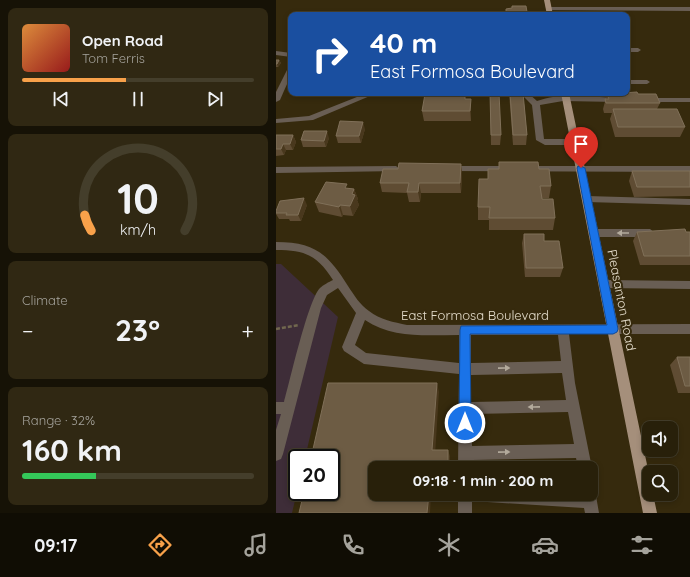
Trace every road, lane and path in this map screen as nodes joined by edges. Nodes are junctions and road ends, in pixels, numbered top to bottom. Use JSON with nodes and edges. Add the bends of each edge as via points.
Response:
{"nodes":[{"id":1,"x":547,"y":0,"type":"edge"},
{"id":2,"x":658,"y":0,"type":"edge"},
{"id":3,"x":662,"y":9,"type":"junction"},
{"id":4,"x":690,"y":9,"type":"edge"},
{"id":5,"x":549,"y":12,"type":"edge"},
{"id":6,"x":630,"y":50,"type":"edge"},
{"id":7,"x":638,"y":50,"type":"dead end"},
{"id":8,"x":276,"y":53,"type":"edge"},
{"id":9,"x":288,"y":54,"type":"edge"},
{"id":10,"x":288,"y":73,"type":"edge"},
{"id":11,"x":630,"y":82,"type":"edge"},
{"id":12,"x":647,"y":82,"type":"dead end"},
{"id":13,"x":280,"y":85,"type":"edge"},
{"id":14,"x":366,"y":96,"type":"edge"},
{"id":15,"x":527,"y":96,"type":"edge"},
{"id":16,"x":566,"y":96,"type":"edge"},
{"id":17,"x":276,"y":100,"type":"edge"},
{"id":18,"x":690,"y":100,"type":"edge"},
{"id":19,"x":536,"y":104,"type":"junction"},
{"id":20,"x":276,"y":121,"type":"edge"},
{"id":21,"x":576,"y":142,"type":"junction"},
{"id":22,"x":581,"y":168,"type":"junction"},
{"id":23,"x":409,"y":169,"type":"edge"},
{"id":24,"x":440,"y":169,"type":"edge"},
{"id":25,"x":690,"y":169,"type":"edge"},
{"id":26,"x":276,"y":170,"type":"edge"},
{"id":27,"x":587,"y":199,"type":"junction"},
{"id":28,"x":690,"y":202,"type":"edge"},
{"id":29,"x":594,"y":233,"type":"junction"},
{"id":30,"x":661,"y":233,"type":"edge"},
{"id":31,"x":276,"y":246,"type":"edge"},
{"id":32,"x":339,"y":281,"type":"junction"},
{"id":33,"x":604,"y":284,"type":"junction"},
{"id":34,"x":690,"y":285,"type":"edge"},
{"id":35,"x":362,"y":313,"type":"junction"},
{"id":36,"x":312,"y":323,"type":"junction"},
{"id":37,"x":276,"y":329,"type":"edge"},
{"id":38,"x":563,"y":329,"type":"junction"},
{"id":39,"x":613,"y":329,"type":"junction"},
{"id":40,"x":690,"y":329,"type":"edge"},
{"id":41,"x":465,"y":330,"type":"junction"},
{"id":42,"x":567,"y":367,"type":"junction"},
{"id":43,"x":465,"y":369,"type":"junction"},
{"id":44,"x":573,"y":406,"type":"junction"},
{"id":45,"x":282,"y":408,"type":"edge"},
{"id":46,"x":465,"y":408,"type":"junction"},
{"id":47,"x":581,"y":451,"type":"junction"},
{"id":48,"x":465,"y":453,"type":"junction"},
{"id":49,"x":276,"y":454,"type":"edge"},
{"id":50,"x":465,"y":461,"type":"edge"},
{"id":51,"x":583,"y":461,"type":"edge"},
{"id":52,"x":465,"y":501,"type":"edge"},
{"id":53,"x":563,"y":501,"type":"edge"},
{"id":54,"x":591,"y":503,"type":"edge"},
{"id":55,"x":465,"y":513,"type":"edge"},
{"id":56,"x":650,"y":513,"type":"edge"}],
"edges":[{"from":1,"to":5,"type":"main road"},
{"from":2,"to":3,"type":"street"},
{"from":3,"to":4,"type":"street"},
{"from":3,"to":5,"type":"street"},
{"from":6,"to":7,"type":"street"},
{"from":8,"to":9,"type":"street"},
{"from":10,"to":13,"type":"street"},
{"from":11,"to":12,"type":"street"},
{"from":13,"to":17,"type":"street"},
{"from":14,"to":20,"type":"street","via":[[310,118]]},
{"from":15,"to":19,"type":"street"},
{"from":16,"to":18,"type":"street"},
{"from":16,"to":19,"type":"street"},
{"from":16,"to":21,"type":"main road","name":"Pleasanton Road"},
{"from":19,"to":21,"type":"street","via":[[540,140]]},
{"from":21,"to":22,"type":"main road","name":"Pleasanton Road"},
{"from":22,"to":24,"type":"street"},
{"from":22,"to":25,"type":"street"},
{"from":22,"to":27,"type":"main road","name":"Pleasanton Road"},
{"from":23,"to":26,"type":"street"},
{"from":27,"to":28,"type":"street"},
{"from":27,"to":29,"type":"main road","name":"Pleasanton Road"},
{"from":30,"to":29,"type":"street","one_way":true},
{"from":29,"to":33,"type":"main road","name":"Pleasanton Road"},
{"from":31,"to":32,"type":"street","name":"East Formosa Boulevard","via":[[307,249],[325,262]]},
{"from":32,"to":35,"type":"street","name":"East Formosa Boulevard"},
{"from":32,"to":36,"type":"street","via":[[323,292]]},
{"from":33,"to":34,"type":"street"},
{"from":33,"to":39,"type":"main road","name":"Pleasanton Road"},
{"from":35,"to":41,"type":"street","name":"East Formosa Boulevard","via":[[390,327],[407,330]]},
{"from":35,"to":43,"type":"street","via":[[348,347],[364,358]]},
{"from":36,"to":37,"type":"path"},
{"from":36,"to":45,"type":"street"},
{"from":38,"to":39,"type":"street","name":"East Formosa Boulevard"},
{"from":38,"to":41,"type":"street","name":"East Formosa Boulevard"},
{"from":38,"to":42,"type":"street"},
{"from":39,"to":40,"type":"street","name":"East Formosa Boulevard"},
{"from":39,"to":56,"type":"main road","name":"Pleasanton Road"},
{"from":41,"to":43,"type":"street"},
{"from":43,"to":42,"type":"street","one_way":true},
{"from":42,"to":44,"type":"street"},
{"from":43,"to":46,"type":"street"},
{"from":44,"to":46,"type":"street","one_way":true},
{"from":44,"to":47,"type":"street"},
{"from":45,"to":49,"type":"street"},
{"from":46,"to":48,"type":"street"},
{"from":48,"to":47,"type":"street","one_way":true},
{"from":47,"to":51,"type":"street"},
{"from":48,"to":50,"type":"street"},
{"from":52,"to":55,"type":"street"},
{"from":53,"to":54,"type":"street"}]}
